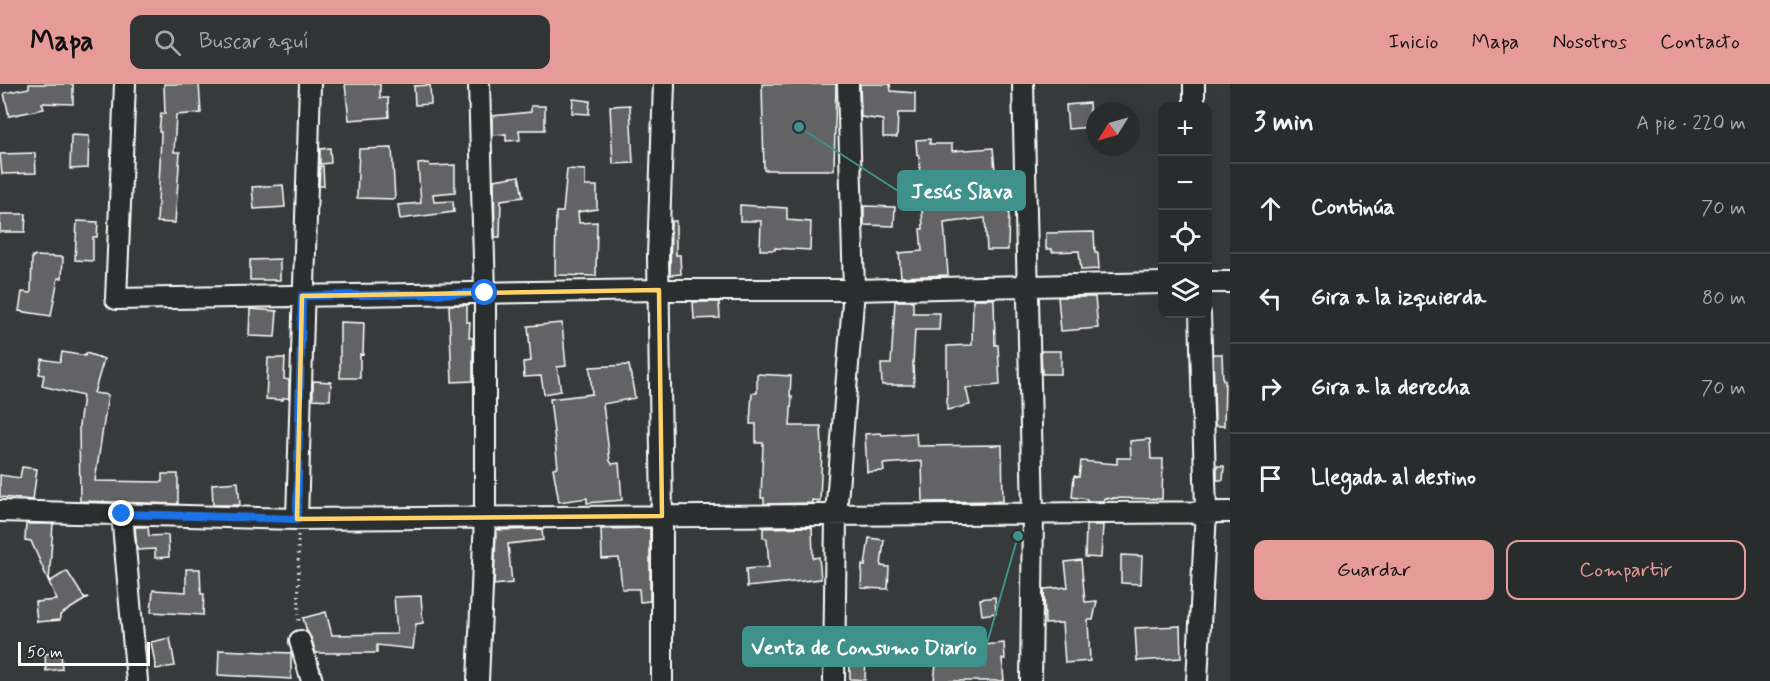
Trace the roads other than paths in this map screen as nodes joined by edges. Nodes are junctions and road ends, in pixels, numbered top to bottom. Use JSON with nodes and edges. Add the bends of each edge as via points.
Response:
{"nodes":[{"id":1,"x":125,"y":84,"type":"edge"},
{"id":2,"x":310,"y":84,"type":"edge"},
{"id":3,"x":480,"y":84,"type":"edge"},
{"id":4,"x":664,"y":84,"type":"edge"},
{"id":5,"x":848,"y":84,"type":"edge"},
{"id":6,"x":1023,"y":84,"type":"edge"},
{"id":7,"x":1194,"y":84,"type":"edge"},
{"id":8,"x":1194,"y":102,"type":"edge"},
{"id":9,"x":1212,"y":282,"type":"edge"},
{"id":10,"x":1230,"y":282,"type":"edge"},
{"id":11,"x":1158,"y":283,"type":"edge"},
{"id":12,"x":1028,"y":285,"type":"junction"},
{"id":13,"x":658,"y":290,"type":"junction"},
{"id":14,"x":854,"y":290,"type":"junction"},
{"id":15,"x":485,"y":293,"type":"junction"},
{"id":16,"x":302,"y":296,"type":"junction"},
{"id":17,"x":1200,"y":318,"type":"edge"},
{"id":18,"x":0,"y":511,"type":"edge"},
{"id":19,"x":1206,"y":511,"type":"junction"},
{"id":20,"x":1033,"y":512,"type":"junction"},
{"id":21,"x":1230,"y":512,"type":"edge"},
{"id":22,"x":122,"y":514,"type":"junction"},
{"id":23,"x":836,"y":514,"type":"junction"},
{"id":24,"x":662,"y":516,"type":"junction"},
{"id":25,"x":485,"y":517,"type":"junction"},
{"id":26,"x":297,"y":519,"type":"junction"},
{"id":27,"x":300,"y":641,"type":"road end"},
{"id":28,"x":137,"y":681,"type":"edge"},
{"id":29,"x":312,"y":681,"type":"edge"},
{"id":30,"x":478,"y":681,"type":"edge"},
{"id":31,"x":662,"y":681,"type":"edge"},
{"id":32,"x":834,"y":681,"type":"edge"},
{"id":33,"x":1031,"y":681,"type":"edge"},
{"id":34,"x":1197,"y":681,"type":"edge"}],
"edges":[{"from":1,"to":16,"type":"street","via":[[116,299]]},
{"from":2,"to":16,"type":"street"},
{"from":3,"to":15,"type":"street"},
{"from":4,"to":13,"type":"street"},
{"from":5,"to":14,"type":"street"},
{"from":6,"to":12,"type":"street"},
{"from":7,"to":8,"type":"street"},
{"from":9,"to":10,"type":"street"},
{"from":11,"to":12,"type":"street"},
{"from":12,"to":14,"type":"street"},
{"from":12,"to":20,"type":"street"},
{"from":13,"to":14,"type":"street"},
{"from":13,"to":15,"type":"street"},
{"from":13,"to":24,"type":"street"},
{"from":14,"to":23,"type":"street"},
{"from":15,"to":16,"type":"street"},
{"from":15,"to":25,"type":"street"},
{"from":16,"to":26,"type":"street"},
{"from":17,"to":19,"type":"street"},
{"from":18,"to":22,"type":"street"},
{"from":19,"to":20,"type":"street"},
{"from":19,"to":21,"type":"street"},
{"from":19,"to":34,"type":"street"},
{"from":20,"to":23,"type":"street"},
{"from":20,"to":33,"type":"street"},
{"from":22,"to":26,"type":"street"},
{"from":22,"to":28,"type":"street"},
{"from":23,"to":24,"type":"street"},
{"from":23,"to":32,"type":"street"},
{"from":24,"to":25,"type":"street"},
{"from":24,"to":31,"type":"street"},
{"from":25,"to":26,"type":"street"},
{"from":25,"to":30,"type":"street"},
{"from":27,"to":29,"type":"street"}]}
